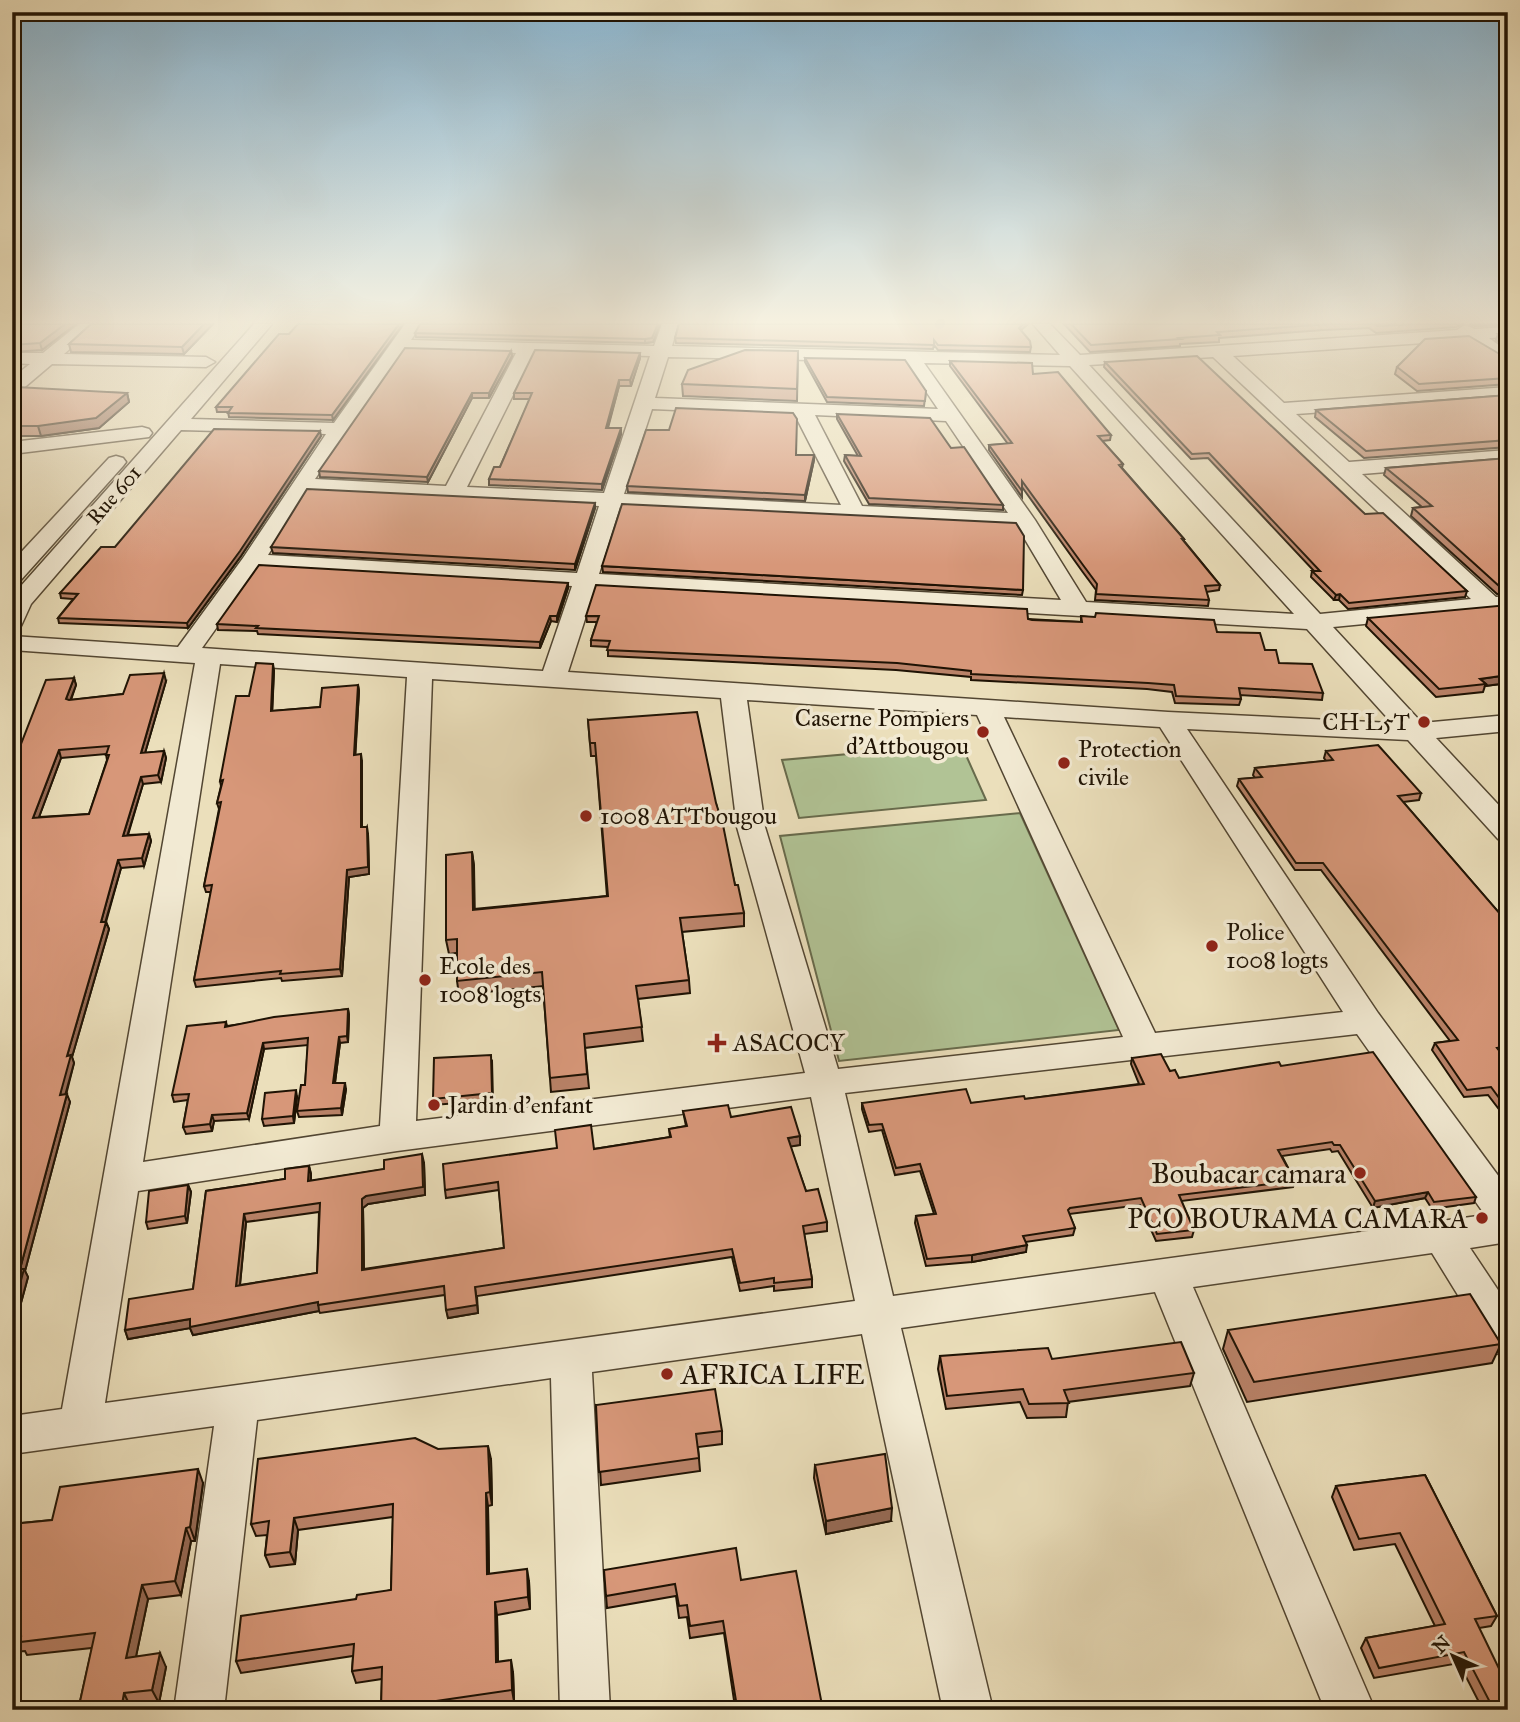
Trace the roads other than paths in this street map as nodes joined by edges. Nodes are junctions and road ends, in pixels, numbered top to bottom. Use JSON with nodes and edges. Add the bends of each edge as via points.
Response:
{"nodes":[{"id":1,"x":168,"y":404,"type":"edge"},
{"id":2,"x":193,"y":404,"type":"edge"},
{"id":3,"x":358,"y":404,"type":"edge"},
{"id":4,"x":499,"y":404,"type":"edge"},
{"id":5,"x":644,"y":404,"type":"edge"},
{"id":6,"x":680,"y":404,"type":"edge"},
{"id":7,"x":944,"y":404,"type":"edge"},
{"id":8,"x":1115,"y":404,"type":"edge"},
{"id":9,"x":1274,"y":404,"type":"edge"},
{"id":10,"x":1345,"y":404,"type":"edge"},
{"id":11,"x":802,"y":409,"type":"junction"},
{"id":12,"x":1279,"y":409,"type":"junction"},
{"id":13,"x":951,"y":415,"type":"junction"},
{"id":14,"x":176,"y":424,"type":"junction"},
{"id":15,"x":340,"y":429,"type":"junction"},
{"id":16,"x":142,"y":433,"type":"junction"},
{"id":17,"x":12,"y":448,"type":"edge"},
{"id":18,"x":1503,"y":460,"type":"edge"},
{"id":19,"x":1344,"y":469,"type":"junction"},
{"id":20,"x":301,"y":485,"type":"junction"},
{"id":21,"x":453,"y":493,"type":"junction"},
{"id":22,"x":611,"y":501,"type":"junction"},
{"id":23,"x":855,"y":512,"type":"junction"},
{"id":24,"x":1024,"y":520,"type":"junction"},
{"id":25,"x":253,"y":561,"type":"junction"},
{"id":26,"x":12,"y":576,"type":"edge"},
{"id":27,"x":585,"y":581,"type":"junction"},
{"id":28,"x":1499,"y":604,"type":"edge"},
{"id":29,"x":1078,"y":608,"type":"junction"},
{"id":30,"x":16,"y":612,"type":"edge"},
{"id":31,"x":1314,"y":622,"type":"junction"},
{"id":32,"x":12,"y":643,"type":"edge"},
{"id":33,"x":197,"y":656,"type":"junction"},
{"id":34,"x":420,"y":670,"type":"junction"},
{"id":35,"x":553,"y":679,"type":"junction"},
{"id":36,"x":733,"y":692,"type":"junction"},
{"id":37,"x":987,"y":708,"type":"junction"},
{"id":38,"x":1168,"y":720,"type":"junction"},
{"id":39,"x":1508,"y":723,"type":"edge"},
{"id":40,"x":1416,"y":732,"type":"junction"},
{"id":41,"x":1508,"y":833,"type":"edge"},
{"id":42,"x":1366,"y":1021,"type":"junction"},
{"id":43,"x":1144,"y":1046,"type":"junction"},
{"id":44,"x":824,"y":1083,"type":"junction"},
{"id":45,"x":397,"y":1137,"type":"junction"},
{"id":46,"x":122,"y":1179,"type":"junction"},
{"id":47,"x":1508,"y":1218,"type":"edge"},
{"id":48,"x":1508,"y":1227,"type":"edge"},
{"id":49,"x":1442,"y":1236,"type":"junction"},
{"id":50,"x":1168,"y":1275,"type":"junction"},
{"id":51,"x":876,"y":1315,"type":"junction"},
{"id":52,"x":1508,"y":1340,"type":"edge"},
{"id":53,"x":571,"y":1358,"type":"junction"},
{"id":54,"x":238,"y":1404,"type":"junction"},
{"id":55,"x":80,"y":1426,"type":"junction"},
{"id":56,"x":12,"y":1436,"type":"edge"},
{"id":57,"x":199,"y":1710,"type":"edge"},
{"id":58,"x":584,"y":1710,"type":"edge"},
{"id":59,"x":968,"y":1710,"type":"edge"},
{"id":60,"x":1350,"y":1710,"type":"edge"}],
"edges":[{"from":1,"to":16,"type":"street","name":"Rue 601"},
{"from":2,"to":14,"type":"street","name":"Rue 601"},
{"from":3,"to":15,"type":"street"},
{"from":4,"to":21,"type":"street"},
{"from":5,"to":22,"type":"street"},
{"from":6,"to":11,"type":"street"},
{"from":7,"to":13,"type":"street"},
{"from":8,"to":31,"type":"street"},
{"from":9,"to":12,"type":"street"},
{"from":10,"to":12,"type":"street"},
{"from":11,"to":13,"type":"street"},
{"from":11,"to":23,"type":"street"},
{"from":12,"to":19,"type":"street"},
{"from":13,"to":24,"type":"street"},
{"from":14,"to":15,"type":"street"},
{"from":14,"to":30,"type":"street","name":"Rue 601"},
{"from":15,"to":20,"type":"street"},
{"from":16,"to":17,"type":"street"},
{"from":16,"to":26,"type":"street","name":"Rue 601"},
{"from":18,"to":19,"type":"street"},
{"from":19,"to":28,"type":"street"},
{"from":20,"to":21,"type":"street"},
{"from":20,"to":25,"type":"street"},
{"from":21,"to":22,"type":"street"},
{"from":22,"to":23,"type":"street"},
{"from":22,"to":27,"type":"street"},
{"from":23,"to":24,"type":"street"},
{"from":24,"to":29,"type":"street"},
{"from":25,"to":27,"type":"street"},
{"from":25,"to":33,"type":"street"},
{"from":27,"to":29,"type":"street"},
{"from":27,"to":35,"type":"street"},
{"from":28,"to":31,"type":"street"},
{"from":29,"to":31,"type":"street"},
{"from":31,"to":40,"type":"street"},
{"from":32,"to":33,"type":"street"},
{"from":33,"to":34,"type":"street"},
{"from":33,"to":46,"type":"street"},
{"from":34,"to":35,"type":"street"},
{"from":34,"to":45,"type":"street"},
{"from":35,"to":36,"type":"street"},
{"from":36,"to":37,"type":"street"},
{"from":36,"to":44,"type":"street","via":[[751,827]]},
{"from":37,"to":38,"type":"street"},
{"from":37,"to":43,"type":"street"},
{"from":38,"to":40,"type":"street"},
{"from":38,"to":42,"type":"street"},
{"from":39,"to":40,"type":"street"},
{"from":40,"to":41,"type":"street"},
{"from":42,"to":43,"type":"street"},
{"from":42,"to":47,"type":"street"},
{"from":43,"to":44,"type":"street"},
{"from":44,"to":45,"type":"street"},
{"from":44,"to":51,"type":"street"},
{"from":45,"to":46,"type":"street"},
{"from":46,"to":55,"type":"street"},
{"from":48,"to":49,"type":"street"},
{"from":49,"to":50,"type":"street"},
{"from":49,"to":52,"type":"street"},
{"from":50,"to":51,"type":"street"},
{"from":50,"to":60,"type":"street"},
{"from":51,"to":53,"type":"street"},
{"from":51,"to":59,"type":"street"},
{"from":53,"to":54,"type":"street"},
{"from":53,"to":58,"type":"street"},
{"from":54,"to":55,"type":"street"},
{"from":54,"to":57,"type":"street"},
{"from":55,"to":56,"type":"street"}]}
